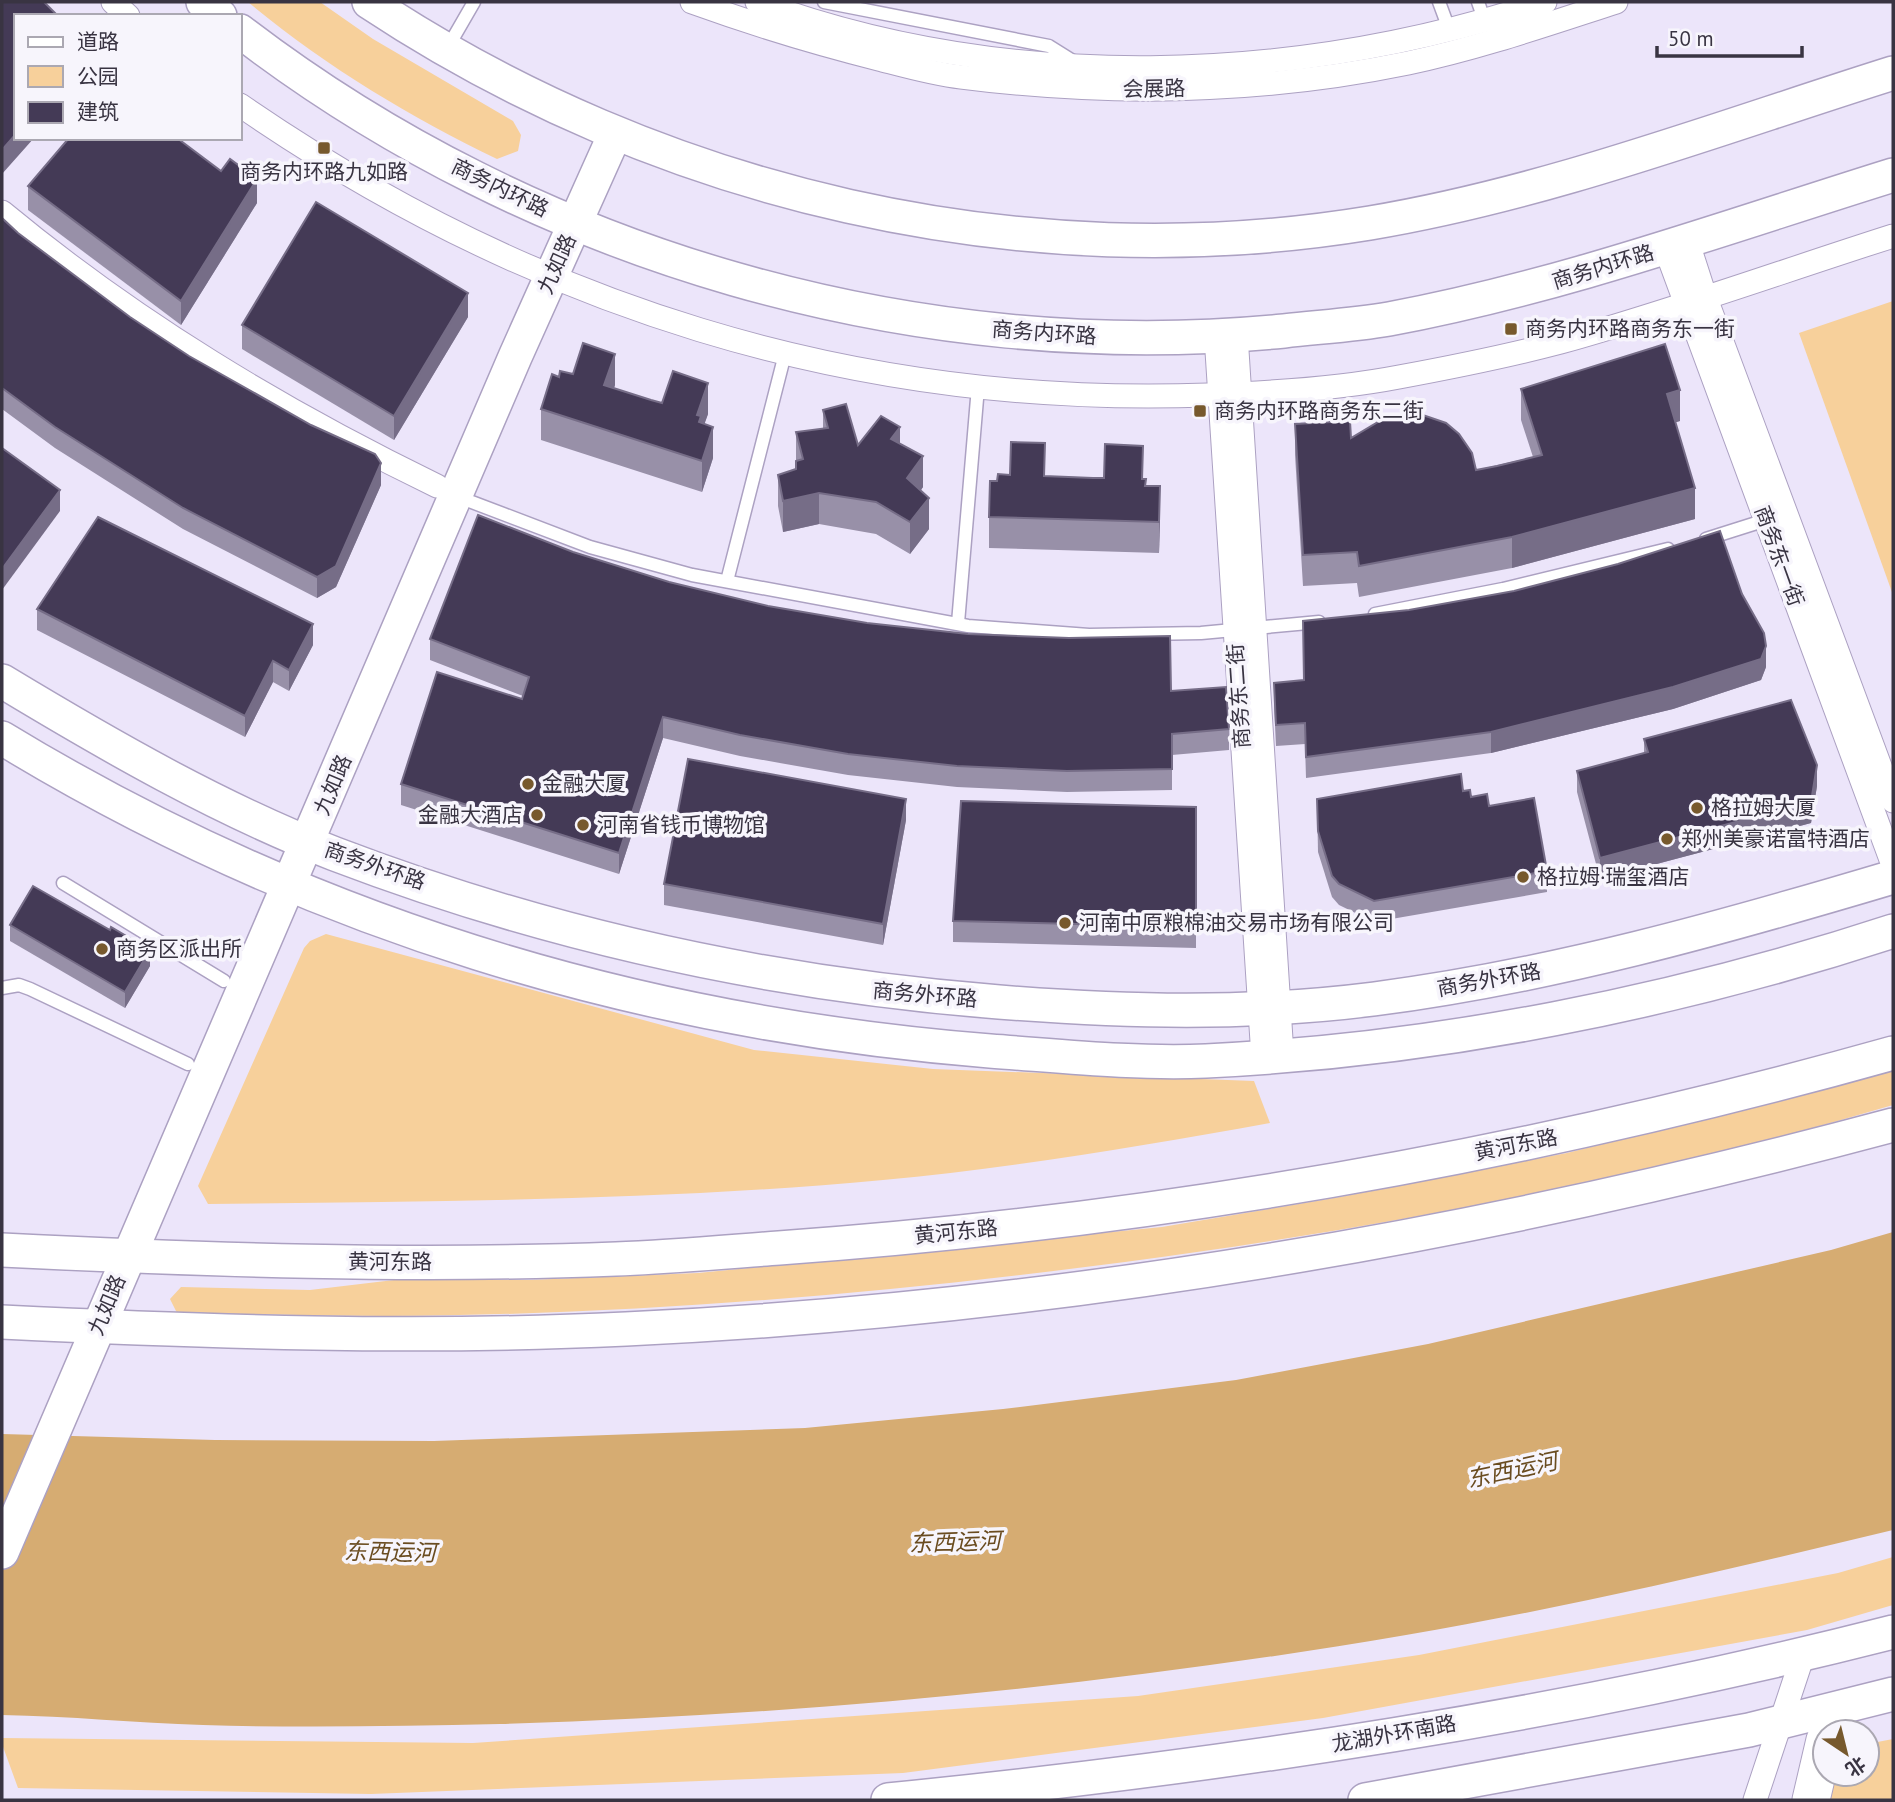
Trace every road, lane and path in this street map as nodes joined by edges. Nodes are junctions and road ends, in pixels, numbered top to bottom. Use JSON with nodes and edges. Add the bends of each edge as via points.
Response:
{"nodes":[{"id":1,"x":113,"y":2,"type":"edge"},
{"id":2,"x":203,"y":2,"type":"edge"},
{"id":3,"x":369,"y":2,"type":"edge"},
{"id":4,"x":474,"y":2,"type":"edge"},
{"id":5,"x":692,"y":2,"type":"edge"},
{"id":6,"x":757,"y":2,"type":"edge"},
{"id":7,"x":824,"y":2,"type":"edge"},
{"id":8,"x":1438,"y":2,"type":"edge"},
{"id":9,"x":1545,"y":2,"type":"edge"},
{"id":10,"x":1616,"y":2,"type":"edge"},
{"id":11,"x":1481,"y":11,"type":"edge"},
{"id":12,"x":126,"y":14,"type":"edge"},
{"id":13,"x":218,"y":14,"type":"edge"},
{"id":14,"x":1449,"y":29,"type":"junction"},
{"id":15,"x":242,"y":32,"type":"edge"},
{"id":16,"x":446,"y":50,"type":"junction"},
{"id":17,"x":1079,"y":65,"type":"junction"},
{"id":18,"x":1893,"y":73,"type":"edge"},
{"id":19,"x":242,"y":106,"type":"edge"},
{"id":20,"x":606,"y":130,"type":"junction"},
{"id":21,"x":1893,"y":175,"type":"edge"},
{"id":22,"x":2,"y":212,"type":"edge"},
{"id":23,"x":565,"y":220,"type":"junction"},
{"id":24,"x":1893,"y":236,"type":"edge"},
{"id":25,"x":1676,"y":244,"type":"junction"},
{"id":26,"x":541,"y":274,"type":"junction"},
{"id":27,"x":1695,"y":299,"type":"junction"},
{"id":28,"x":1226,"y":335,"type":"junction"},
{"id":29,"x":785,"y":354,"type":"junction"},
{"id":30,"x":978,"y":387,"type":"junction"},
{"id":31,"x":1230,"y":394,"type":"junction"},
{"id":32,"x":446,"y":491,"type":"junction"},
{"id":33,"x":1766,"y":520,"type":"junction"},
{"id":34,"x":727,"y":581,"type":"junction"},
{"id":35,"x":1358,"y":616,"type":"edge"},
{"id":36,"x":1331,"y":620,"type":"edge"},
{"id":37,"x":958,"y":623,"type":"junction"},
{"id":38,"x":1245,"y":629,"type":"junction"},
{"id":39,"x":2,"y":681,"type":"edge"},
{"id":40,"x":2,"y":738,"type":"edge"},
{"id":41,"x":1893,"y":801,"type":"edge"},
{"id":42,"x":298,"y":837,"type":"junction"},
{"id":43,"x":1893,"y":865,"type":"edge"},
{"id":44,"x":1893,"y":877,"type":"edge"},
{"id":45,"x":279,"y":881,"type":"junction"},
{"id":46,"x":64,"y":883,"type":"dead end"},
{"id":47,"x":1893,"y":931,"type":"edge"},
{"id":48,"x":224,"y":981,"type":"junction"},
{"id":49,"x":2,"y":988,"type":"edge"},
{"id":50,"x":1269,"y":1008,"type":"junction"},
{"id":51,"x":1893,"y":1053,"type":"edge"},
{"id":52,"x":1272,"y":1056,"type":"junction"},
{"id":53,"x":188,"y":1065,"type":"junction"},
{"id":54,"x":1893,"y":1125,"type":"edge"},
{"id":55,"x":2,"y":1250,"type":"edge"},
{"id":56,"x":117,"y":1256,"type":"junction"},
{"id":57,"x":2,"y":1322,"type":"edge"},
{"id":58,"x":87,"y":1326,"type":"junction"},
{"id":59,"x":53,"y":1404,"type":"junction"},
{"id":60,"x":2,"y":1495,"type":"edge"},
{"id":61,"x":2,"y":1552,"type":"edge"},
{"id":62,"x":1893,"y":1632,"type":"edge"},
{"id":63,"x":1803,"y":1655,"type":"junction"},
{"id":64,"x":1893,"y":1694,"type":"edge"},
{"id":65,"x":1846,"y":1718,"type":"edge"},
{"id":66,"x":1781,"y":1722,"type":"junction"},
{"id":67,"x":1811,"y":1725,"type":"edge"},
{"id":68,"x":888,"y":1800,"type":"edge"},
{"id":69,"x":1365,"y":1800,"type":"edge"},
{"id":70,"x":1755,"y":1800,"type":"edge"}],
"edges":[{"from":1,"to":12,"type":"street"},
{"from":2,"to":13,"type":"street"},
{"from":3,"to":16,"type":"street"},
{"from":4,"to":16,"type":"lane"},
{"from":5,"to":10,"type":"street","name":"会展路","via":[[807,40],[919,69],[960,77],[1110,89],[1225,87],[1362,71],[1412,62]]},
{"from":6,"to":17,"type":"street","name":"会展路","via":[[963,55]]},
{"from":7,"to":17,"type":"lane","via":[[1049,46]]},
{"from":8,"to":14,"type":"lane"},
{"from":9,"to":11,"type":"street","name":"会展路"},
{"from":11,"to":14,"type":"street","name":"会展路"},
{"from":14,"to":17,"type":"street","name":"会展路","via":[[1307,57],[1177,67]]},
{"from":15,"to":23,"type":"street","name":"商务内环路","via":[[378,124]]},
{"from":16,"to":20,"type":"street","via":[[552,107]]},
{"from":18,"to":20,"type":"street","via":[[1521,189],[1369,223],[1239,236],[1102,239],[909,219],[765,185]]},
{"from":19,"to":26,"type":"street","via":[[380,194]]},
{"from":20,"to":23,"type":"street","name":"九如路"},
{"from":21,"to":25,"type":"street","name":"商务内环路"},
{"from":22,"to":32,"type":"street","via":[[134,314],[219,369],[306,420]]},
{"from":23,"to":26,"type":"street","name":"九如路"},
{"from":23,"to":28,"type":"street","name":"商务内环路","via":[[737,279],[891,316],[1024,333]]},
{"from":24,"to":27,"type":"street"},
{"from":25,"to":27,"type":"street","name":"商务东一街"},
{"from":25,"to":28,"type":"street","name":"商务内环路","via":[[1544,285],[1385,320]]},
{"from":26,"to":29,"type":"street","via":[[659,318]]},
{"from":26,"to":32,"type":"street","name":"九如路"},
{"from":27,"to":31,"type":"street","via":[[1559,342],[1394,378]]},
{"from":27,"to":33,"type":"street","name":"商务东一街"},
{"from":27,"to":41,"type":"street","name":"商务东一街"},
{"from":28,"to":31,"type":"street","name":"商务东二街"},
{"from":29,"to":30,"type":"street","via":[[881,374]]},
{"from":29,"to":34,"type":"lane"},
{"from":30,"to":31,"type":"street","via":[[1097,396]]},
{"from":30,"to":37,"type":"lane"},
{"from":31,"to":38,"type":"street","name":"商务东二街"},
{"from":32,"to":34,"type":"lane","via":[[590,547]]},
{"from":32,"to":42,"type":"street","name":"九如路"},
{"from":33,"to":35,"type":"lane","via":[[1682,546],[1503,589]]},
{"from":33,"to":43,"type":"street","name":"商务东一街"},
{"from":34,"to":37,"type":"lane"},
{"from":36,"to":38,"type":"lane"},
{"from":37,"to":38,"type":"lane","via":[[1089,635]]},
{"from":38,"to":50,"type":"street","name":"商务东二街"},
{"from":39,"to":42,"type":"street","name":"商务外环路","via":[[134,758]]},
{"from":40,"to":45,"type":"street","via":[[111,801]]},
{"from":42,"to":45,"type":"street","name":"九如路"},
{"from":42,"to":50,"type":"street","name":"商务外环路","via":[[552,926],[787,979],[880,992],[1081,1008],[1150,1012]]},
{"from":44,"to":50,"type":"street","name":"商务外环路","via":[[1715,930],[1550,970],[1374,999]]},
{"from":45,"to":48,"type":"street","name":"九如路"},
{"from":45,"to":52,"type":"street","via":[[383,922],[538,973],[778,1027],[945,1047],[1147,1061]]},
{"from":45,"to":56,"type":"street","name":"九如路"},
{"from":46,"to":48,"type":"lane"},
{"from":47,"to":52,"type":"street","via":[[1686,990],[1532,1021],[1391,1044]]},
{"from":48,"to":53,"type":"street","name":"九如路"},
{"from":49,"to":53,"type":"lane","via":[[19,985],[30,989]]},
{"from":50,"to":52,"type":"street","name":"商务东二街"},
{"from":51,"to":56,"type":"street","name":"黄河东路","via":[[1614,1125],[1481,1152],[1236,1196],[1055,1222],[876,1241],[619,1259],[324,1263]]},
{"from":53,"to":56,"type":"street","name":"九如路"},
{"from":54,"to":58,"type":"street","via":[[1628,1193],[1481,1223],[1233,1267],[1063,1291],[627,1329],[326,1334]]},
{"from":55,"to":56,"type":"street","name":"黄河东路"},
{"from":56,"to":58,"type":"street","name":"九如路"},
{"from":57,"to":58,"type":"street"},
{"from":58,"to":59,"type":"street","name":"九如路"},
{"from":59,"to":60,"type":"street","name":"九如路"},
{"from":59,"to":61,"type":"street","name":"九如路"},
{"from":62,"to":63,"type":"street","name":"龙湖外环南路"},
{"from":63,"to":66,"type":"street"},
{"from":63,"to":68,"type":"street","name":"龙湖外环南路","via":[[1736,1672],[1310,1749],[1107,1778]]},
{"from":64,"to":65,"type":"street"},
{"from":66,"to":67,"type":"street"},
{"from":66,"to":69,"type":"street"},
{"from":66,"to":70,"type":"street"}]}
